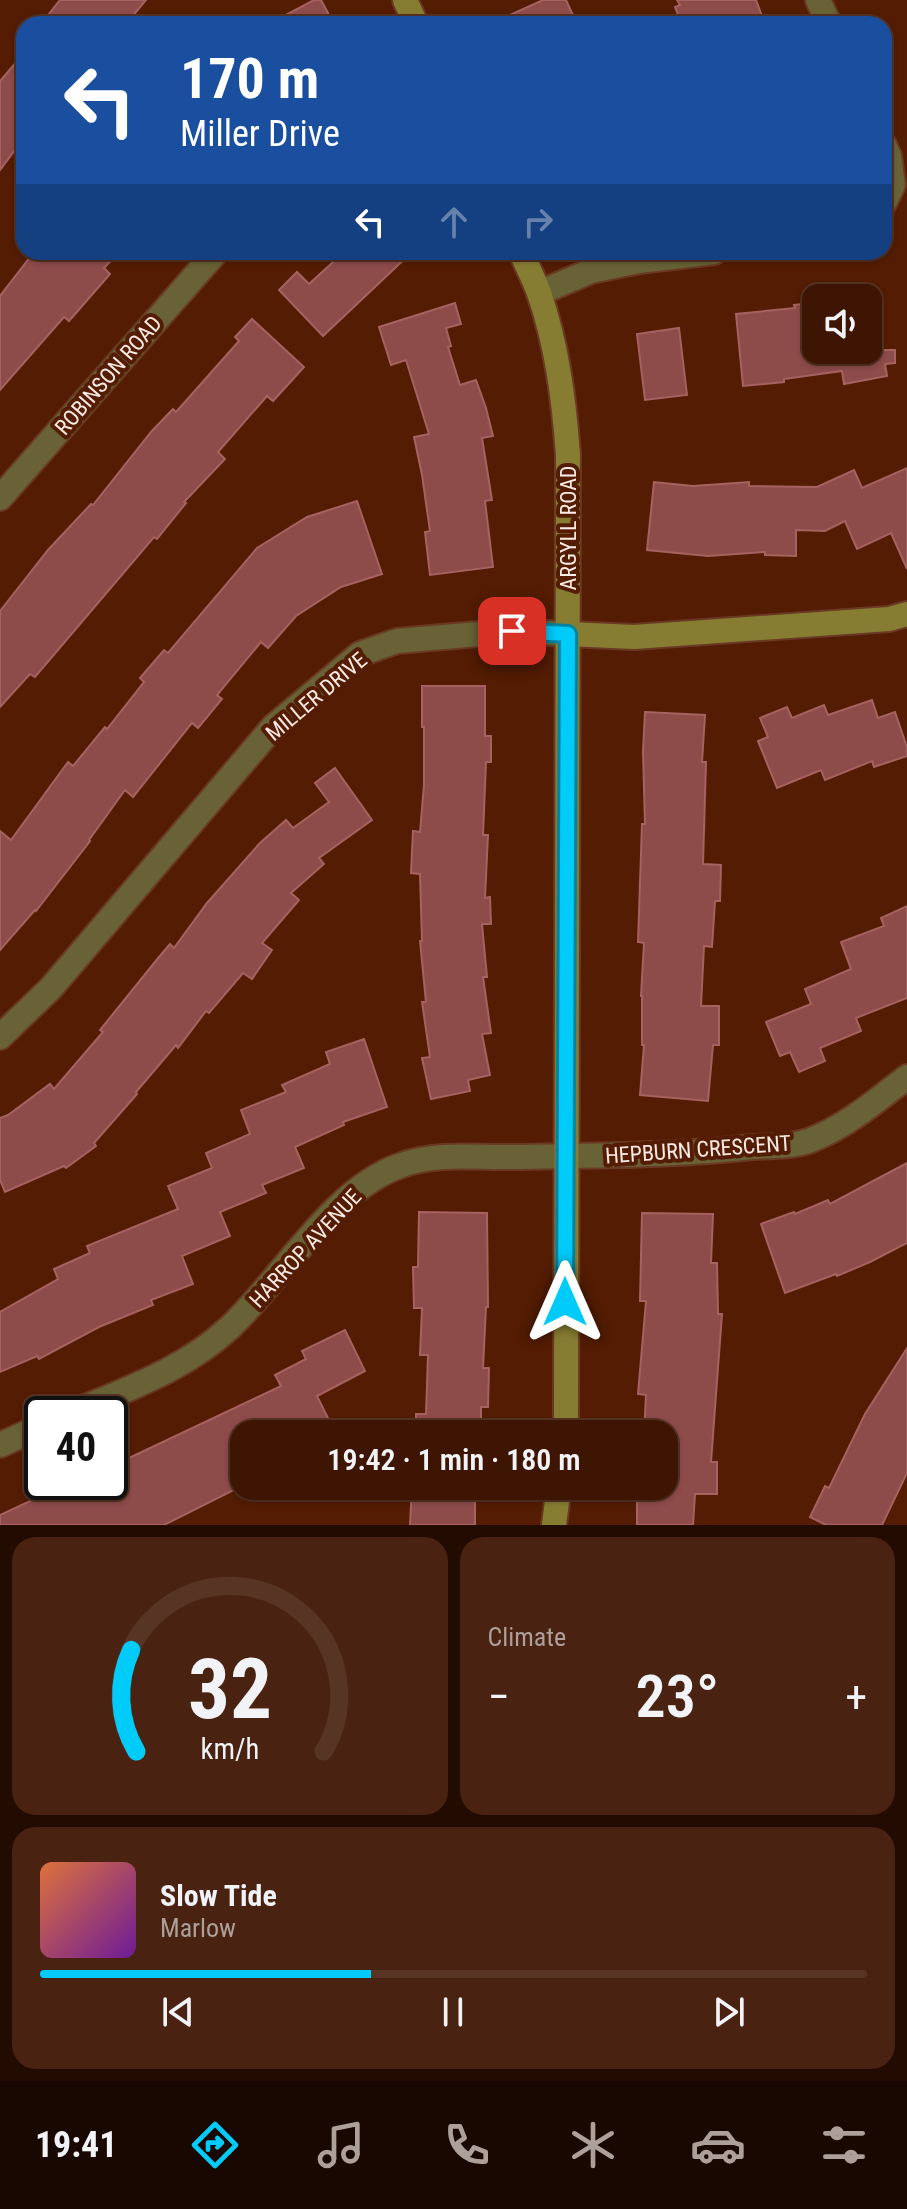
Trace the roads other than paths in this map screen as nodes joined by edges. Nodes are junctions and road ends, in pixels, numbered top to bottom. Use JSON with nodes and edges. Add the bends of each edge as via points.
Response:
{"nodes":[{"id":1,"x":209,"y":260,"type":"edge"},
{"id":2,"x":525,"y":260,"type":"edge"},
{"id":3,"x":647,"y":260,"type":"edge"},
{"id":4,"x":539,"y":293,"type":"junction"},
{"id":5,"x":0,"y":498,"type":"edge"},
{"id":6,"x":907,"y":614,"type":"edge"},
{"id":7,"x":568,"y":634,"type":"junction"},
{"id":8,"x":0,"y":1037,"type":"edge"},
{"id":9,"x":907,"y":1077,"type":"edge"},
{"id":10,"x":565,"y":1157,"type":"junction"},
{"id":11,"x":110,"y":1396,"type":"edge"},
{"id":12,"x":566,"y":1420,"type":"edge"},
{"id":13,"x":24,"y":1434,"type":"edge"},
{"id":14,"x":0,"y":1445,"type":"edge"},
{"id":15,"x":557,"y":1500,"type":"edge"},
{"id":16,"x":554,"y":1525,"type":"edge"}],
"edges":[{"from":1,"to":5,"type":"street","name":"ROBINSON ROAD"},
{"from":2,"to":4,"type":"street","name":"ARGYLL ROAD"},
{"from":3,"to":4,"type":"street","via":[[591,271]]},
{"from":4,"to":7,"type":"street","name":"ARGYLL ROAD","via":[[565,415]]},
{"from":6,"to":7,"type":"street","name":"MILLER DRIVE","via":[[634,637]]},
{"from":7,"to":8,"type":"street","name":"MILLER DRIVE","via":[[512,631],[397,641],[360,654],[273,727],[51,988]]},
{"from":7,"to":10,"type":"street","name":"ARGYLL ROAD"},
{"from":9,"to":10,"type":"street","name":"HEPBURN CRESCENT","via":[[848,1121],[807,1142]]},
{"from":10,"to":11,"type":"street","name":"HARROP AVENUE","via":[[436,1158],[402,1164],[369,1181],[206,1348]]},
{"from":10,"to":12,"type":"street","name":"ARGYLL ROAD"},
{"from":13,"to":14,"type":"street"},
{"from":15,"to":16,"type":"street"}]}
